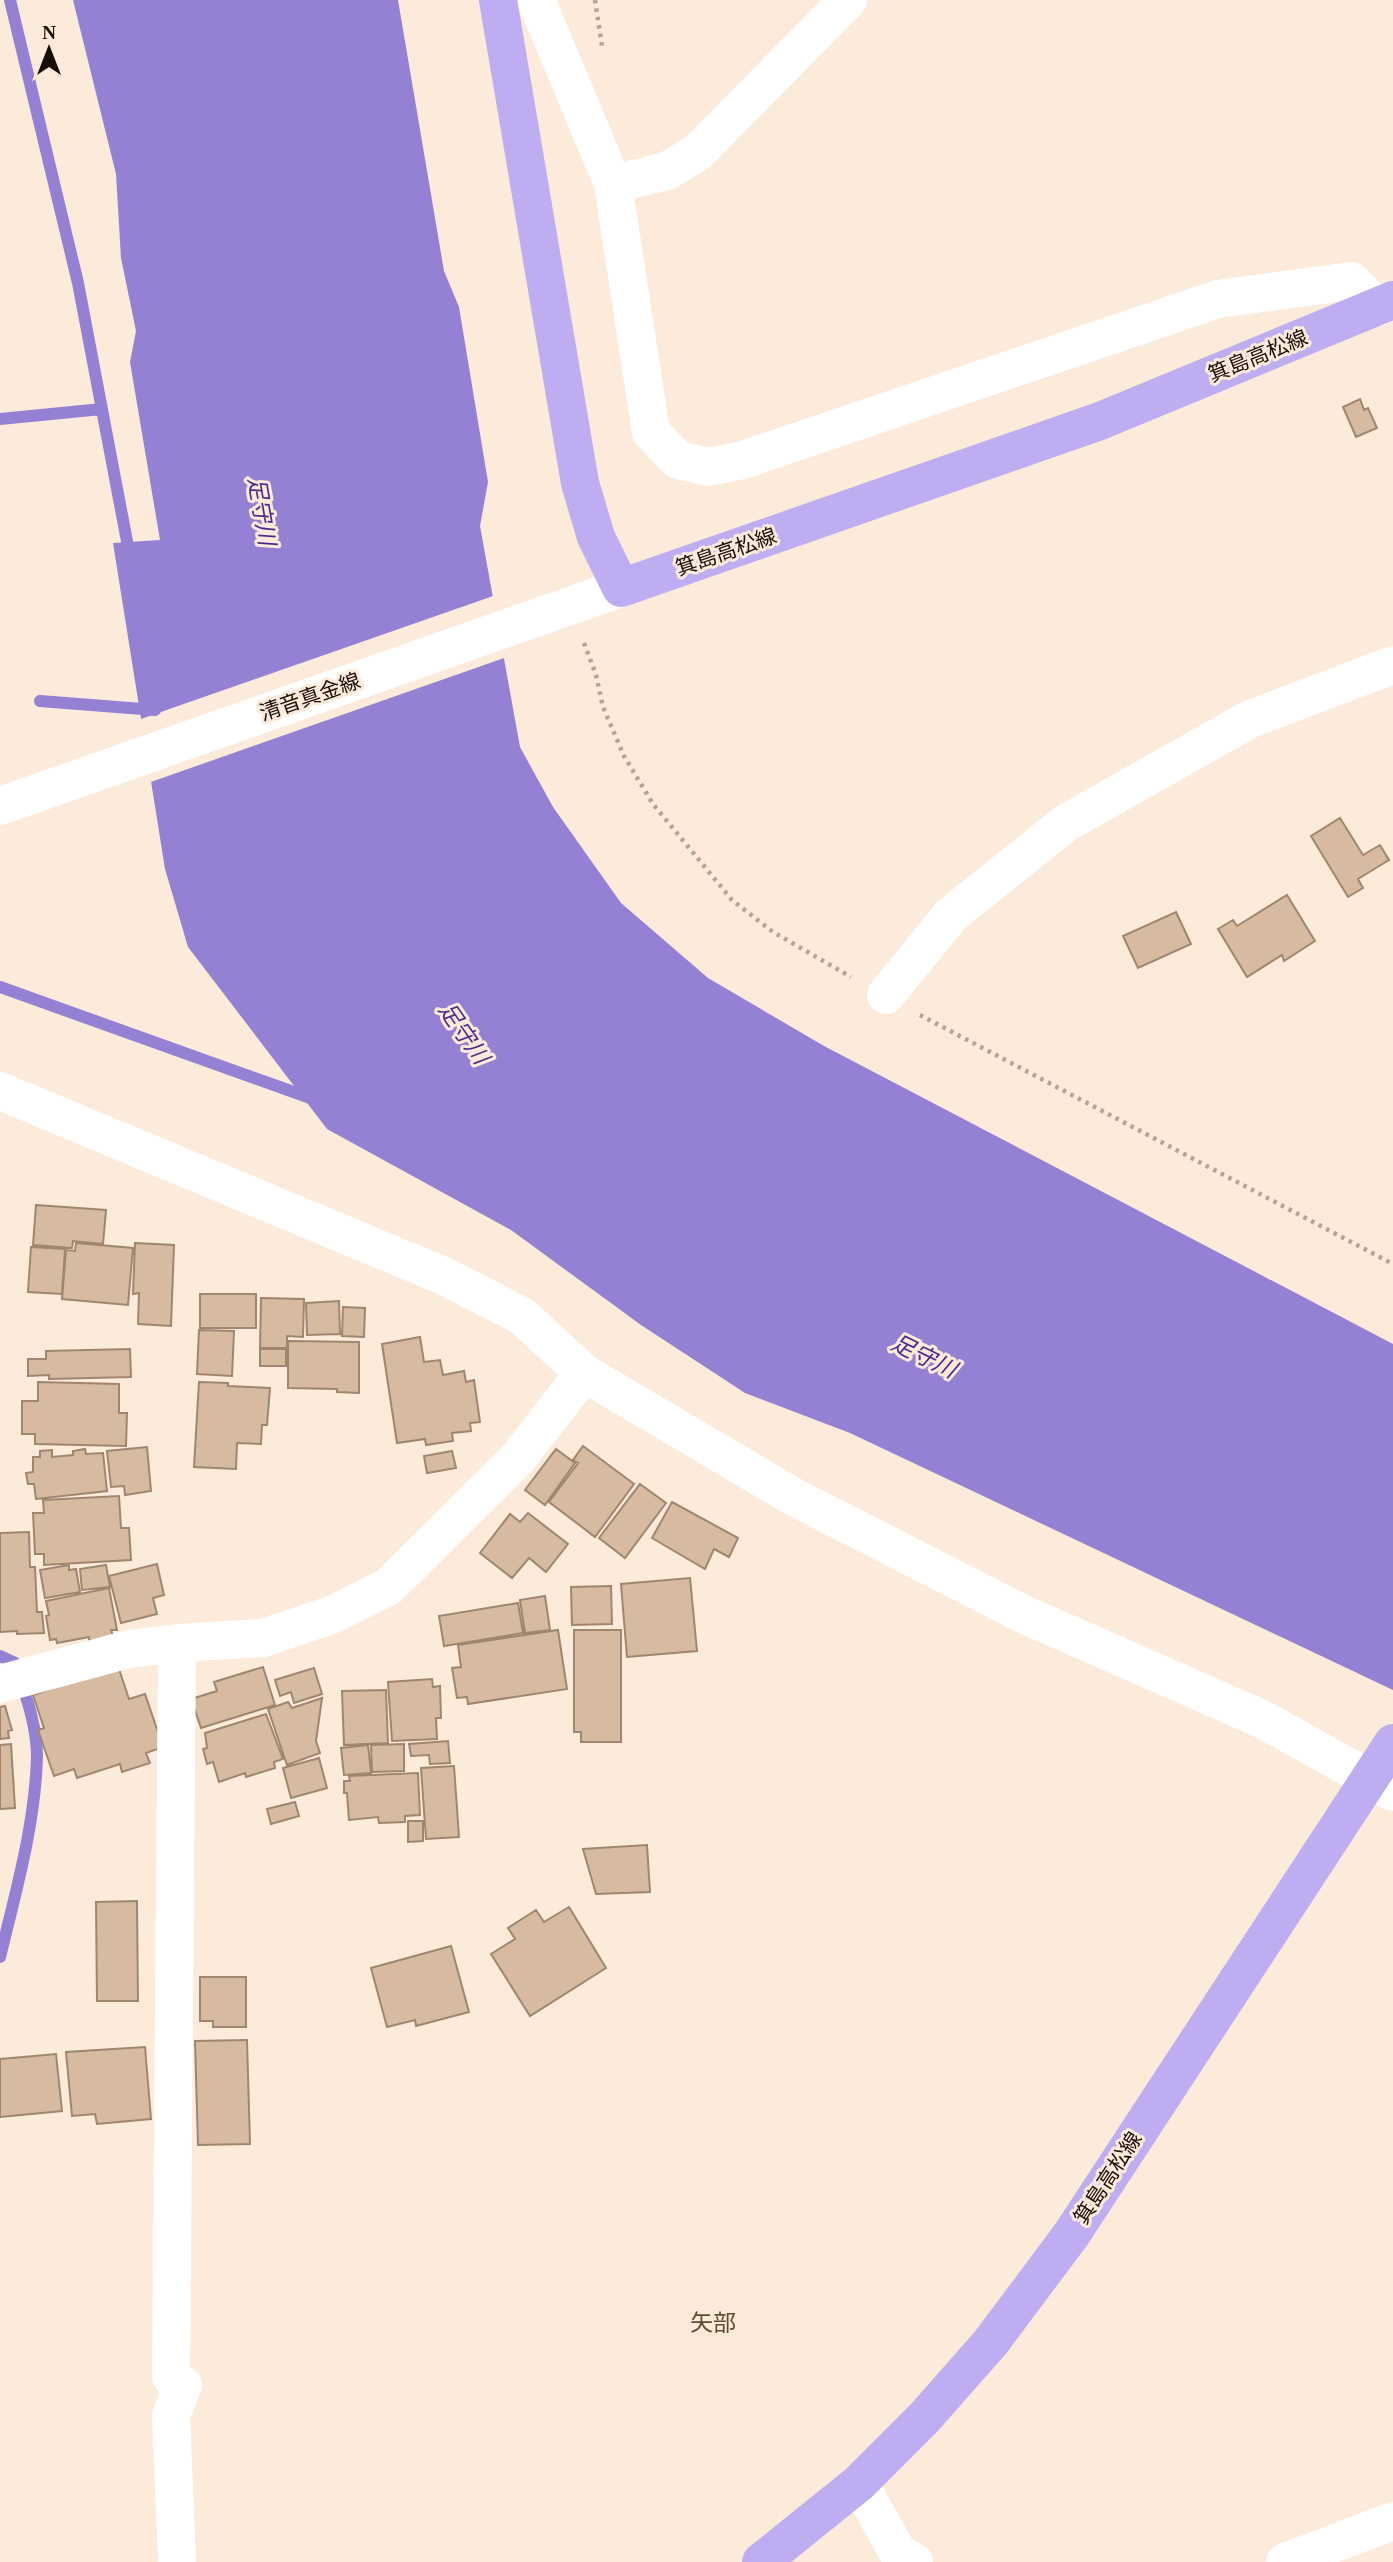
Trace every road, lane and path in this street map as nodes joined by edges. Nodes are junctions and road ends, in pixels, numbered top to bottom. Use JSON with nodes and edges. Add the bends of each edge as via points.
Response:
{"nodes":[{"id":1,"x":498,"y":0,"type":"edge"},
{"id":2,"x":536,"y":0,"type":"edge"},
{"id":3,"x":848,"y":0,"type":"edge"},
{"id":4,"x":613,"y":184,"type":"junction"},
{"id":5,"x":1386,"y":304,"type":"edge"},
{"id":6,"x":621,"y":588,"type":"junction"},
{"id":7,"x":1393,"y":665,"type":"edge"},
{"id":8,"x":11,"y":802,"type":"edge"},
{"id":9,"x":886,"y":995,"type":"dead end"},
{"id":10,"x":0,"y":1091,"type":"edge"},
{"id":11,"x":583,"y":1373,"type":"junction"},
{"id":12,"x":177,"y":1643,"type":"junction"},
{"id":13,"x":13,"y":1681,"type":"edge"},
{"id":14,"x":1384,"y":1768,"type":"edge"},
{"id":15,"x":859,"y":2483,"type":"junction"},
{"id":16,"x":1393,"y":2521,"type":"edge"},
{"id":17,"x":177,"y":2562,"type":"edge"},
{"id":18,"x":761,"y":2562,"type":"edge"},
{"id":19,"x":914,"y":2562,"type":"edge"},
{"id":20,"x":1285,"y":2562,"type":"edge"}],
"edges":[{"from":1,"to":6,"type":"main road","via":[[580,483],[596,537]]},
{"from":2,"to":4,"type":"street"},
{"from":3,"to":4,"type":"street","via":[[698,152],[667,171]]},
{"from":4,"to":5,"type":"street","via":[[652,432],[678,460],[709,467],[743,460],[1218,299],[1351,281]]},
{"from":5,"to":6,"type":"main road","name":"箕島高松線","via":[[1100,421]]},
{"from":6,"to":8,"type":"street","name":"清音真金線"},
{"from":7,"to":9,"type":"street","via":[[1250,719],[1066,823],[951,915]]},
{"from":10,"to":11,"type":"street","via":[[444,1276],[522,1316]]},
{"from":11,"to":12,"type":"street","via":[[517,1459],[388,1587],[334,1614],[263,1638]]},
{"from":11,"to":14,"type":"street","via":[[792,1496],[1023,1614]]},
{"from":12,"to":13,"type":"street","via":[[129,1649]]},
{"from":12,"to":17,"type":"street","via":[[171,2377],[183,2385],[171,2416]]},
{"from":14,"to":15,"type":"main road","name":"箕島高松線","via":[[1071,2235],[991,2342]]},
{"from":15,"to":18,"type":"main road","name":"箕島高松線"},
{"from":15,"to":19,"type":"street","via":[[898,2553]]},
{"from":16,"to":20,"type":"street"}]}
